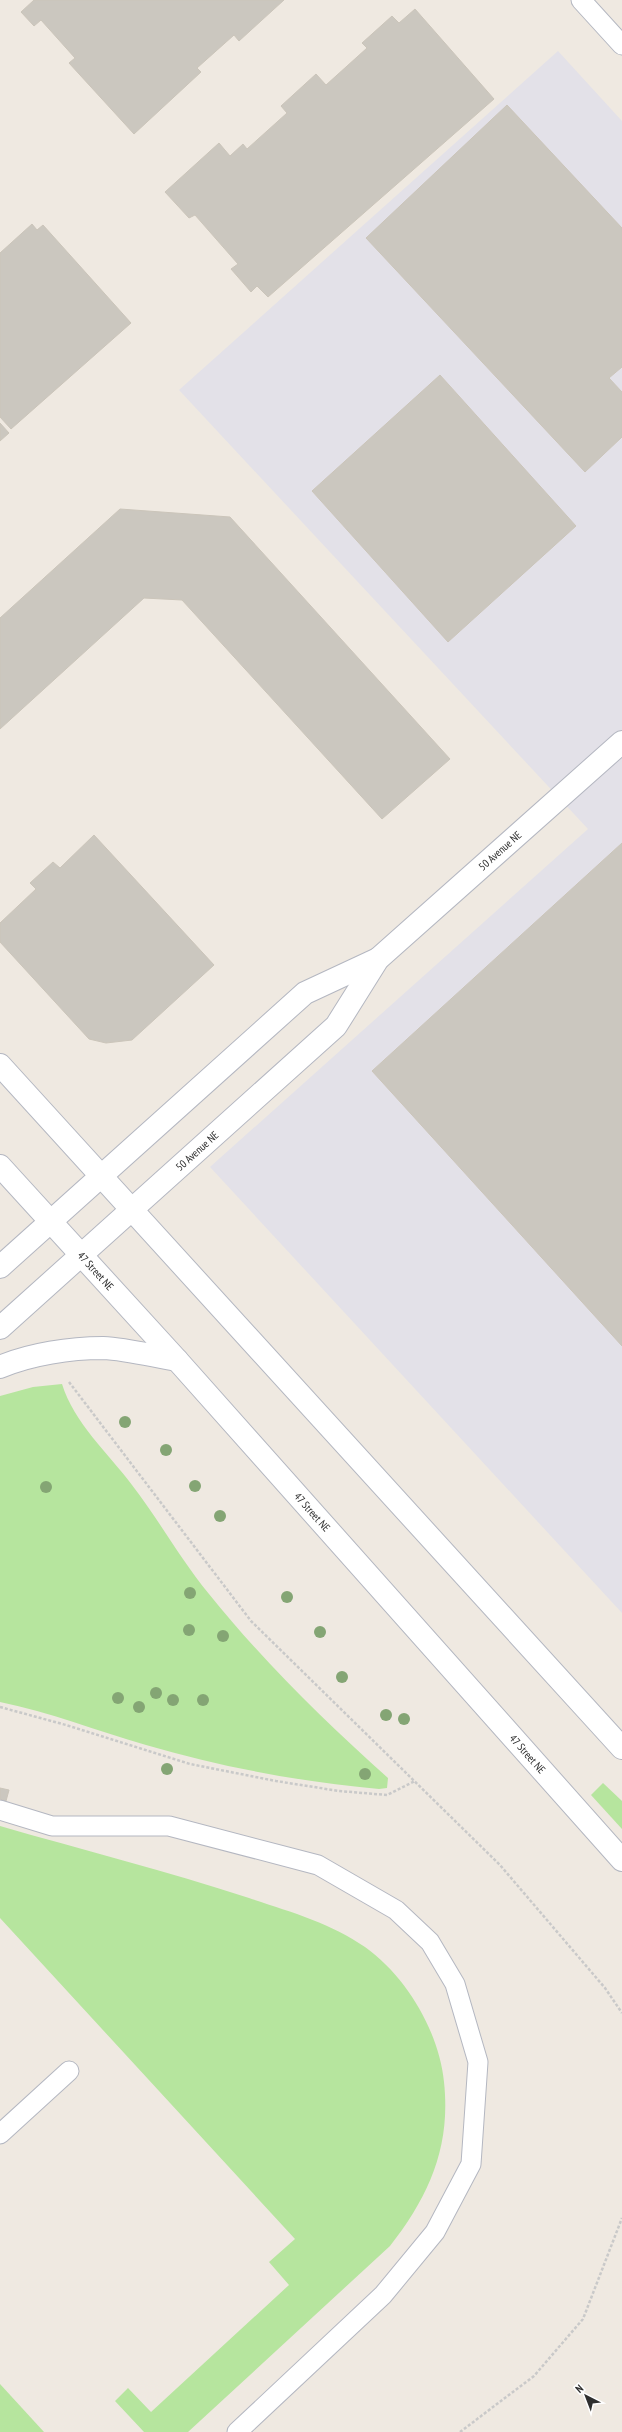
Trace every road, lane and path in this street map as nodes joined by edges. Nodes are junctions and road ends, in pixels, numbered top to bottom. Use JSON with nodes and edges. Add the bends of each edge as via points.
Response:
{"nodes":[{"id":1,"x":581,"y":0,"type":"edge"},
{"id":2,"x":622,"y":45,"type":"edge"},
{"id":3,"x":622,"y":742,"type":"edge"},
{"id":4,"x":378,"y":959,"type":"junction"},
{"id":5,"x":0,"y":1065,"type":"edge"},
{"id":6,"x":0,"y":1166,"type":"edge"},
{"id":7,"x":102,"y":1176,"type":"junction"},
{"id":8,"x":131,"y":1208,"type":"junction"},
{"id":9,"x":50,"y":1222,"type":"junction"},
{"id":10,"x":80,"y":1255,"type":"junction"},
{"id":11,"x":0,"y":1267,"type":"edge"},
{"id":12,"x":0,"y":1328,"type":"edge"},
{"id":13,"x":176,"y":1360,"type":"junction"},
{"id":14,"x":0,"y":1367,"type":"edge"},
{"id":15,"x":65,"y":1376,"type":"dead end"},
{"id":16,"x":0,"y":1707,"type":"edge"},
{"id":17,"x":622,"y":1748,"type":"edge"},
{"id":18,"x":415,"y":1781,"type":"junction"},
{"id":19,"x":0,"y":1810,"type":"edge"},
{"id":20,"x":622,"y":1860,"type":"edge"},
{"id":21,"x":622,"y":2013,"type":"edge"},
{"id":22,"x":69,"y":2071,"type":"dead end"},
{"id":23,"x":0,"y":2134,"type":"edge"},
{"id":24,"x":622,"y":2218,"type":"edge"},
{"id":25,"x":237,"y":2432,"type":"edge"},
{"id":26,"x":460,"y":2432,"type":"edge"}],
"edges":[{"from":1,"to":2,"type":"lane"},
{"from":3,"to":4,"type":"street","name":"50 Avenue NE"},
{"from":4,"to":7,"type":"street","name":"50 Avenue NE","via":[[305,993]]},
{"from":4,"to":8,"type":"street","name":"50 Avenue NE","via":[[336,1026]]},
{"from":5,"to":7,"type":"street"},
{"from":6,"to":9,"type":"street","name":"47 Street NE"},
{"from":7,"to":8,"type":"street"},
{"from":7,"to":9,"type":"street","name":"50 Avenue NE"},
{"from":8,"to":10,"type":"street","name":"50 Avenue NE"},
{"from":8,"to":17,"type":"street"},
{"from":9,"to":10,"type":"street","name":"47 Street NE"},
{"from":9,"to":11,"type":"street","name":"50 Avenue NE"},
{"from":10,"to":12,"type":"street","name":"50 Avenue NE"},
{"from":10,"to":13,"type":"street","name":"47 Street NE"},
{"from":13,"to":14,"type":"street","via":[[104,1348],[13,1361]]},
{"from":13,"to":20,"type":"street","name":"47 Street NE"},
{"from":15,"to":18,"type":"path","via":[[251,1621]]},
{"from":16,"to":18,"type":"path","via":[[190,1764],[276,1781],[339,1791],[387,1795]]},
{"from":18,"to":21,"type":"path","via":[[500,1865],[605,1988]]},
{"from":19,"to":25,"type":"lane","via":[[52,1826],[169,1826],[318,1865],[396,1910],[430,1942],[455,1984],[478,2062],[471,2164],[435,2232],[383,2295]]},
{"from":22,"to":23,"type":"lane"},
{"from":24,"to":26,"type":"path","via":[[583,2319],[534,2376]]}]}
